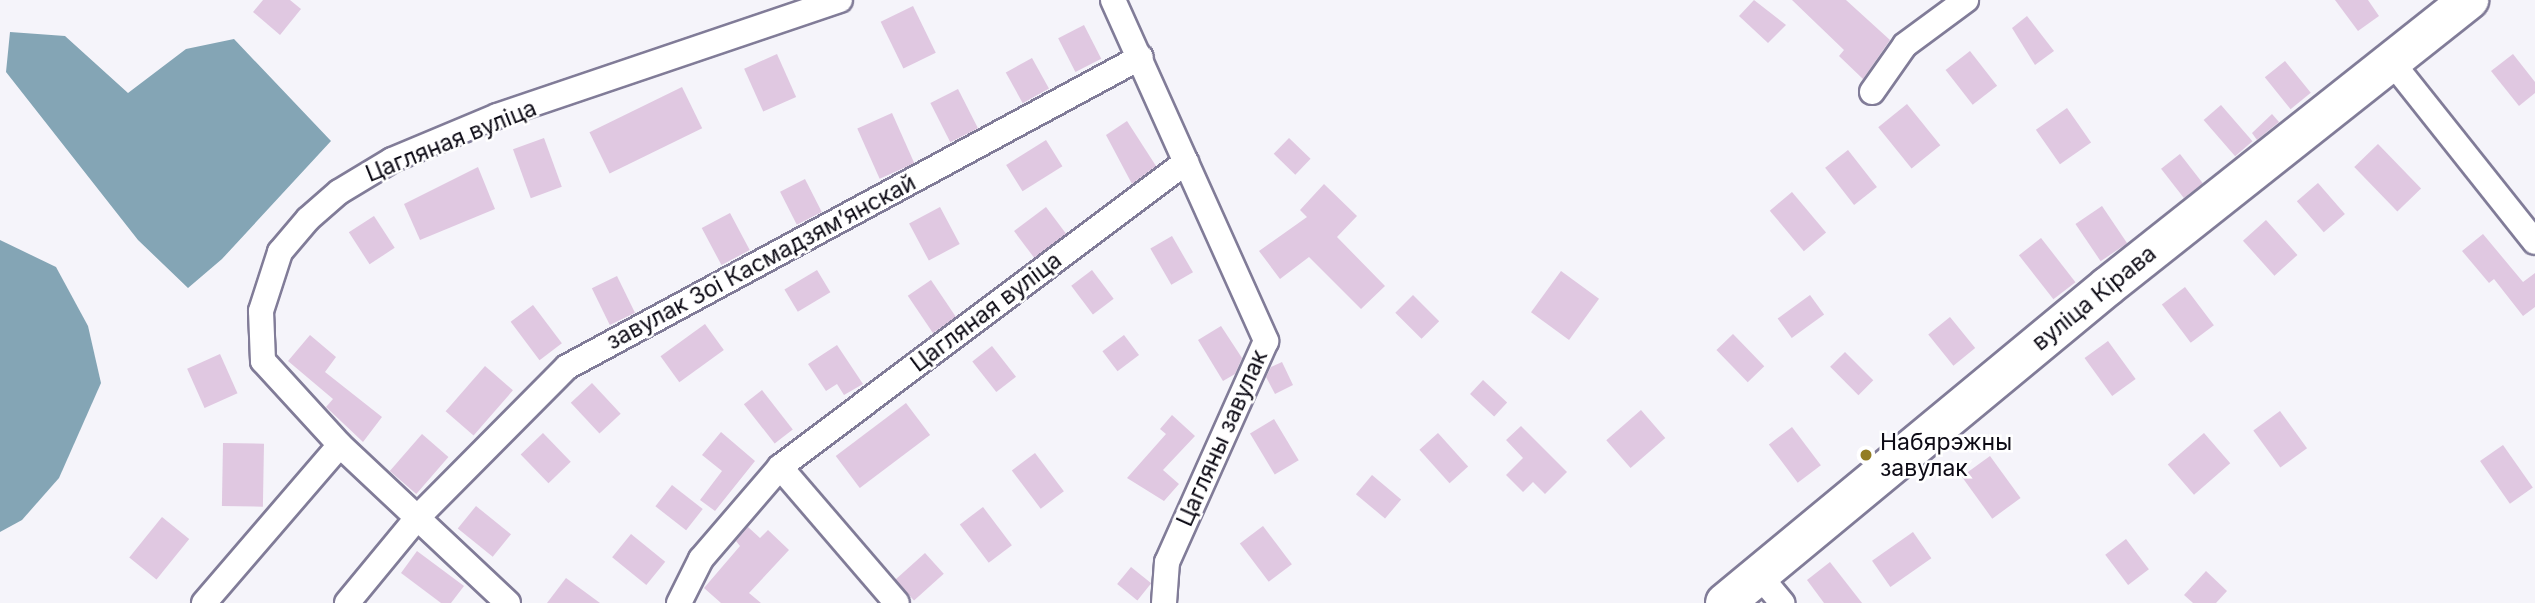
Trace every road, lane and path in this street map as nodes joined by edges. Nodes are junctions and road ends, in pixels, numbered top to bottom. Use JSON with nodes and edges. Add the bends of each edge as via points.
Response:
{"nodes":[{"id":1,"x":840,"y":0,"type":"edge"},
{"id":2,"x":1113,"y":0,"type":"edge"},
{"id":3,"x":1966,"y":0,"type":"edge"},
{"id":4,"x":2469,"y":0,"type":"edge"},
{"id":5,"x":1141,"y":57,"type":"junction"},
{"id":6,"x":2391,"y":61,"type":"junction"},
{"id":7,"x":1872,"y":92,"type":"dead end"},
{"id":8,"x":1186,"y":162,"type":"junction"},
{"id":9,"x":2535,"y":242,"type":"edge"},
{"id":10,"x":340,"y":445,"type":"junction"},
{"id":11,"x":780,"y":467,"type":"junction"},
{"id":12,"x":418,"y":517,"type":"junction"},
{"id":13,"x":1758,"y":574,"type":"junction"},
{"id":14,"x":204,"y":603,"type":"edge"},
{"id":15,"x":347,"y":603,"type":"edge"},
{"id":16,"x":508,"y":603,"type":"edge"},
{"id":17,"x":679,"y":603,"type":"edge"},
{"id":18,"x":897,"y":603,"type":"edge"},
{"id":19,"x":1164,"y":603,"type":"edge"},
{"id":20,"x":1725,"y":603,"type":"edge"},
{"id":21,"x":1782,"y":603,"type":"edge"}],
"edges":[{"from":1,"to":10,"type":"street","name":"Цагляная вуліца","via":[[497,116],[362,176],[308,219],[280,252],[269,278],[261,311],[263,361]]},
{"from":2,"to":5,"type":"street"},
{"from":3,"to":7,"type":"street","via":[[1905,45]]},
{"from":4,"to":6,"type":"main road","name":"вуліца Кірава"},
{"from":5,"to":8,"type":"street"},
{"from":5,"to":12,"type":"street","name":"завулак Зоі Касмадзямʼянскай","via":[[567,367]]},
{"from":6,"to":9,"type":"street"},
{"from":6,"to":13,"type":"main road","name":"вуліца Кірава","via":[[2118,277]]},
{"from":8,"to":11,"type":"street","name":"Цагляная вуліца"},
{"from":8,"to":19,"type":"street","name":"Цагляны завулак","via":[[1266,341],[1167,562]]},
{"from":10,"to":12,"type":"street","name":"Цагляная вуліца"},
{"from":10,"to":14,"type":"street"},
{"from":11,"to":17,"type":"street","name":"Цагляная вуліца","via":[[701,559]]},
{"from":11,"to":18,"type":"street"},
{"from":12,"to":15,"type":"street","name":"завулак Зоі Касмадзямʼянскай"},
{"from":12,"to":16,"type":"street"},
{"from":13,"to":20,"type":"main road","name":"вуліца Кірава"},
{"from":13,"to":21,"type":"street"}]}
